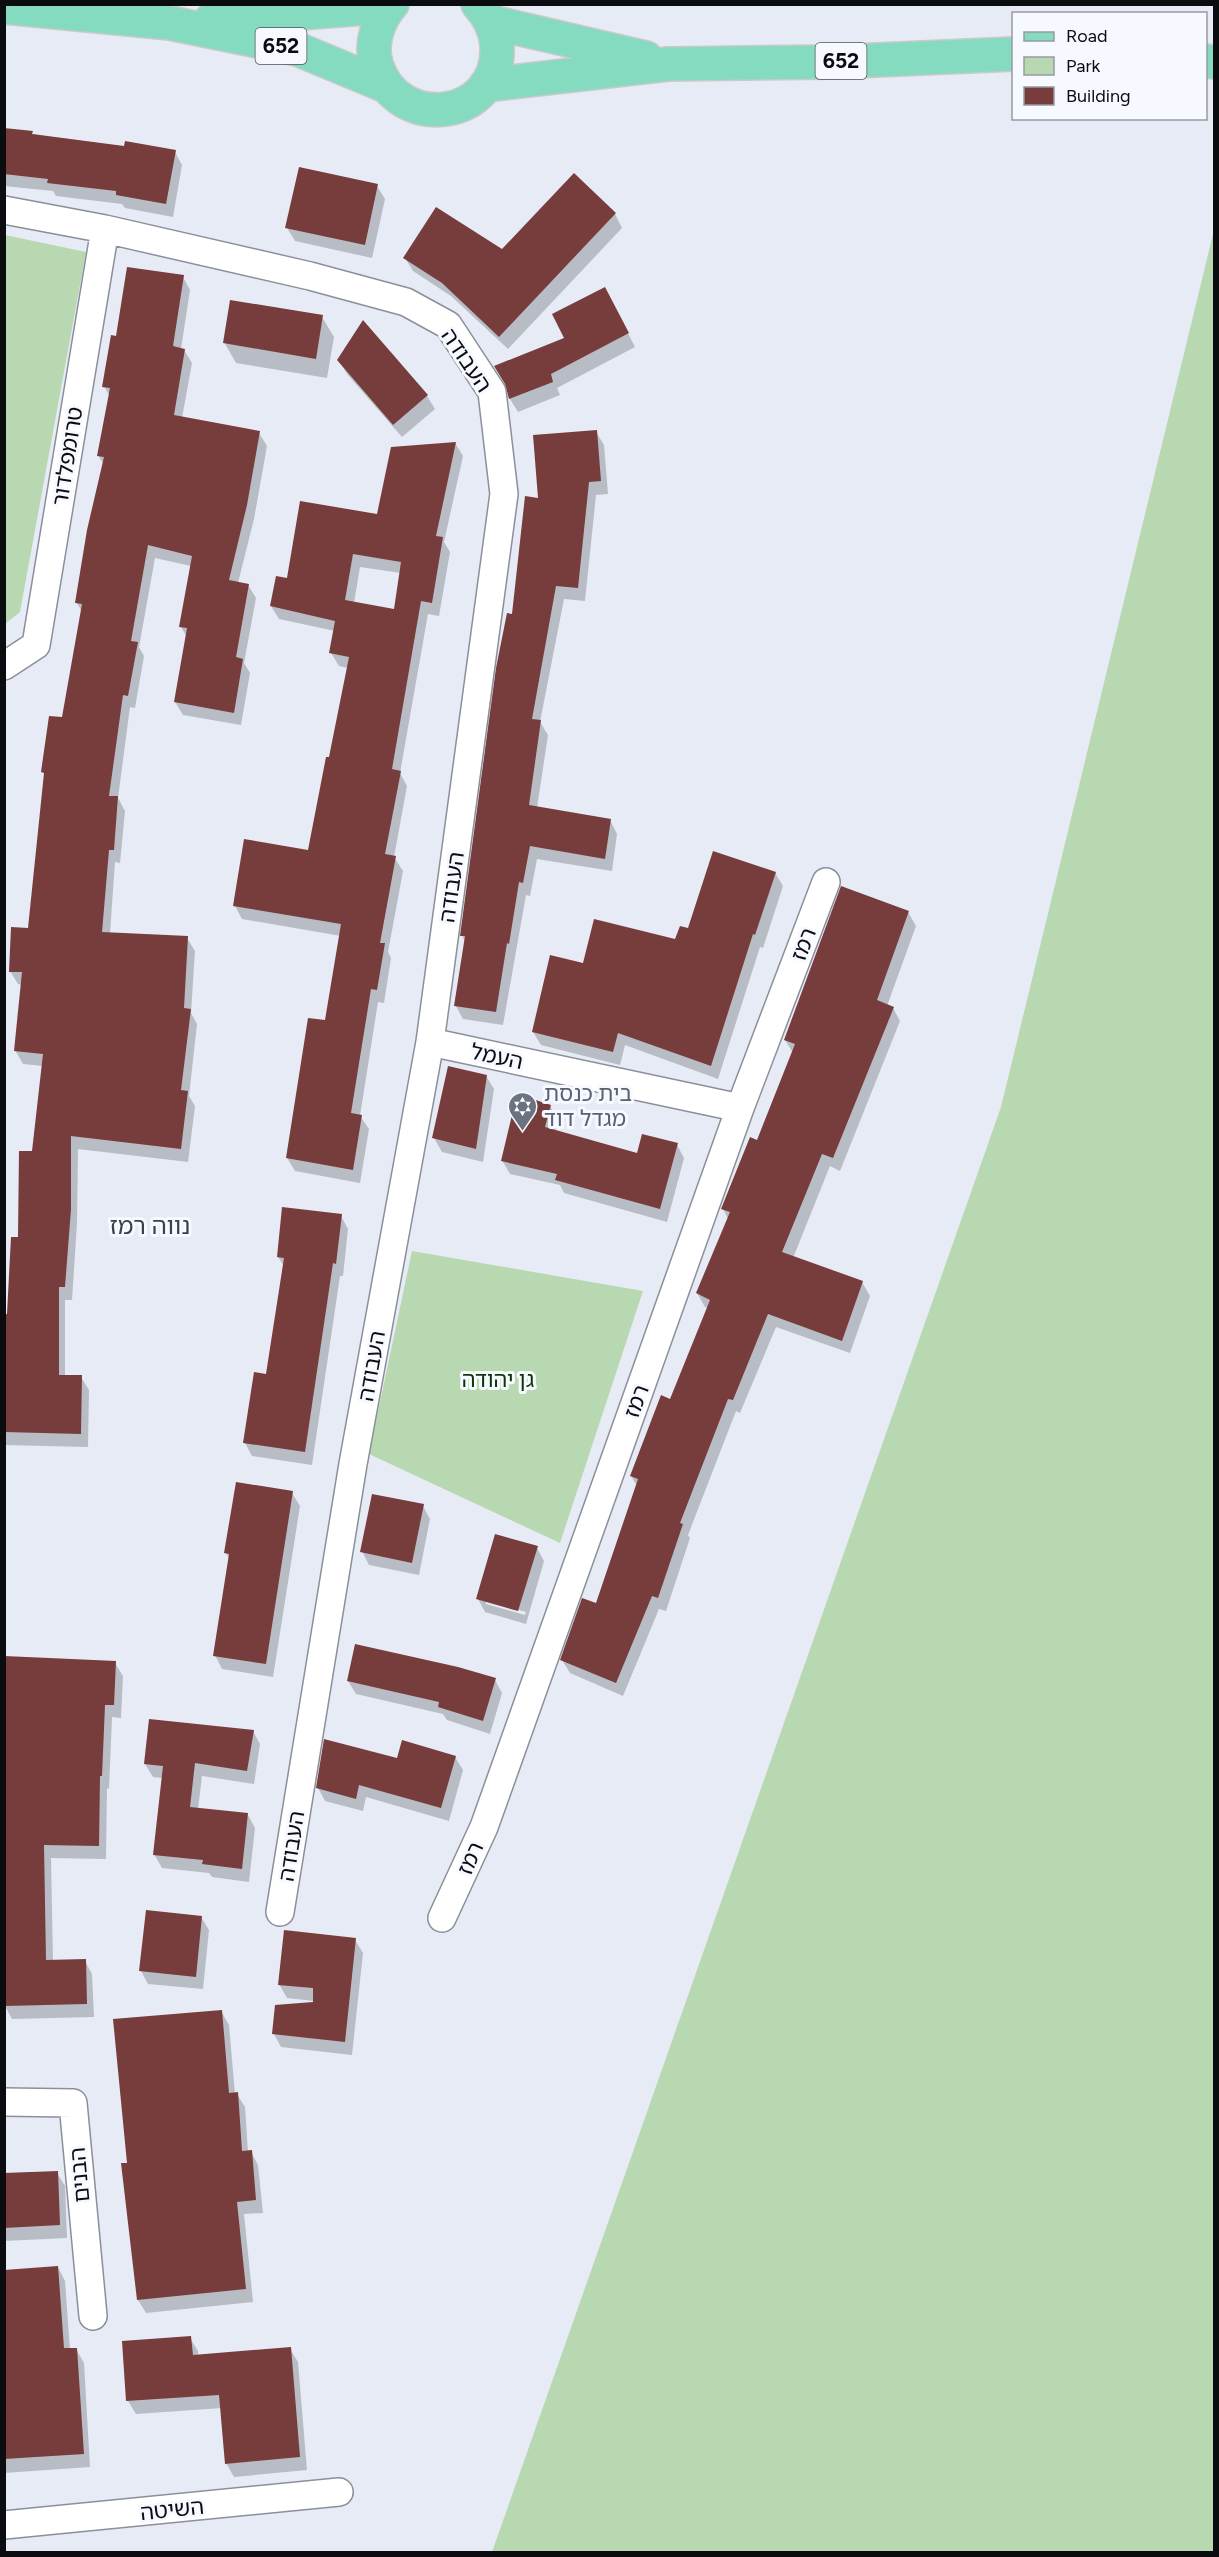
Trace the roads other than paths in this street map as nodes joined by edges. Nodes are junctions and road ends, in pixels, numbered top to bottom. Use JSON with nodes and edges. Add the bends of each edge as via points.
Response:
{"nodes":[{"id":1,"x":391,"y":5,"type":"edge"},
{"id":2,"x":4,"y":7,"type":"edge"},
{"id":3,"x":485,"y":13,"type":"edge"},
{"id":4,"x":170,"y":23,"type":"junction"},
{"id":5,"x":1012,"y":54,"type":"edge"},
{"id":6,"x":668,"y":63,"type":"junction"},
{"id":7,"x":486,"y":85,"type":"junction"},
{"id":8,"x":386,"y":86,"type":"junction"},
{"id":9,"x":4,"y":210,"type":"edge"},
{"id":10,"x":105,"y":229,"type":"junction"},
{"id":11,"x":4,"y":666,"type":"edge"},
{"id":12,"x":826,"y":882,"type":"dead end"},
{"id":13,"x":430,"y":1042,"type":"junction"},
{"id":14,"x":740,"y":1108,"type":"junction"},
{"id":15,"x":280,"y":1912,"type":"dead end"},
{"id":16,"x":442,"y":1918,"type":"dead end"},
{"id":17,"x":4,"y":2102,"type":"edge"},
{"id":18,"x":93,"y":2316,"type":"dead end"},
{"id":19,"x":339,"y":2492,"type":"dead end"},
{"id":20,"x":4,"y":2525,"type":"edge"}],
"edges":[{"from":1,"to":4,"type":"main road","number":"652"},
{"from":1,"to":8,"type":"main road","number":"652","via":[[376,31],[374,46],[379,74]]},
{"from":2,"to":4,"type":"main road","number":"652"},
{"from":3,"to":6,"type":"main road","number":"652"},
{"from":3,"to":7,"type":"main road","number":"652","via":[[496,38],[497,54]]},
{"from":4,"to":8,"type":"main road","number":"652","via":[[297,50]]},
{"from":5,"to":6,"type":"main road","number":"652","via":[[831,62]]},
{"from":6,"to":7,"type":"main road","number":"652"},
{"from":7,"to":8,"type":"main road","number":"652","via":[[467,101],[444,110],[412,106]]},
{"from":9,"to":10,"type":"street","name":"העבודה"},
{"from":10,"to":11,"type":"street","name":"טרומפלדור","via":[[36,645]]},
{"from":10,"to":13,"type":"street","name":"העבודה","via":[[310,276],[406,303],[448,325],[492,392],[504,494]]},
{"from":12,"to":14,"type":"street","name":"רמז"},
{"from":13,"to":14,"type":"street","name":"העמל"},
{"from":13,"to":15,"type":"street","name":"העבודה","via":[[353,1464]]},
{"from":14,"to":16,"type":"street","name":"רמז","via":[[512,1750],[480,1836]]},
{"from":17,"to":18,"type":"street","name":"הבנים","via":[[73,2103]]},
{"from":19,"to":20,"type":"street","name":"השיטה"}]}
